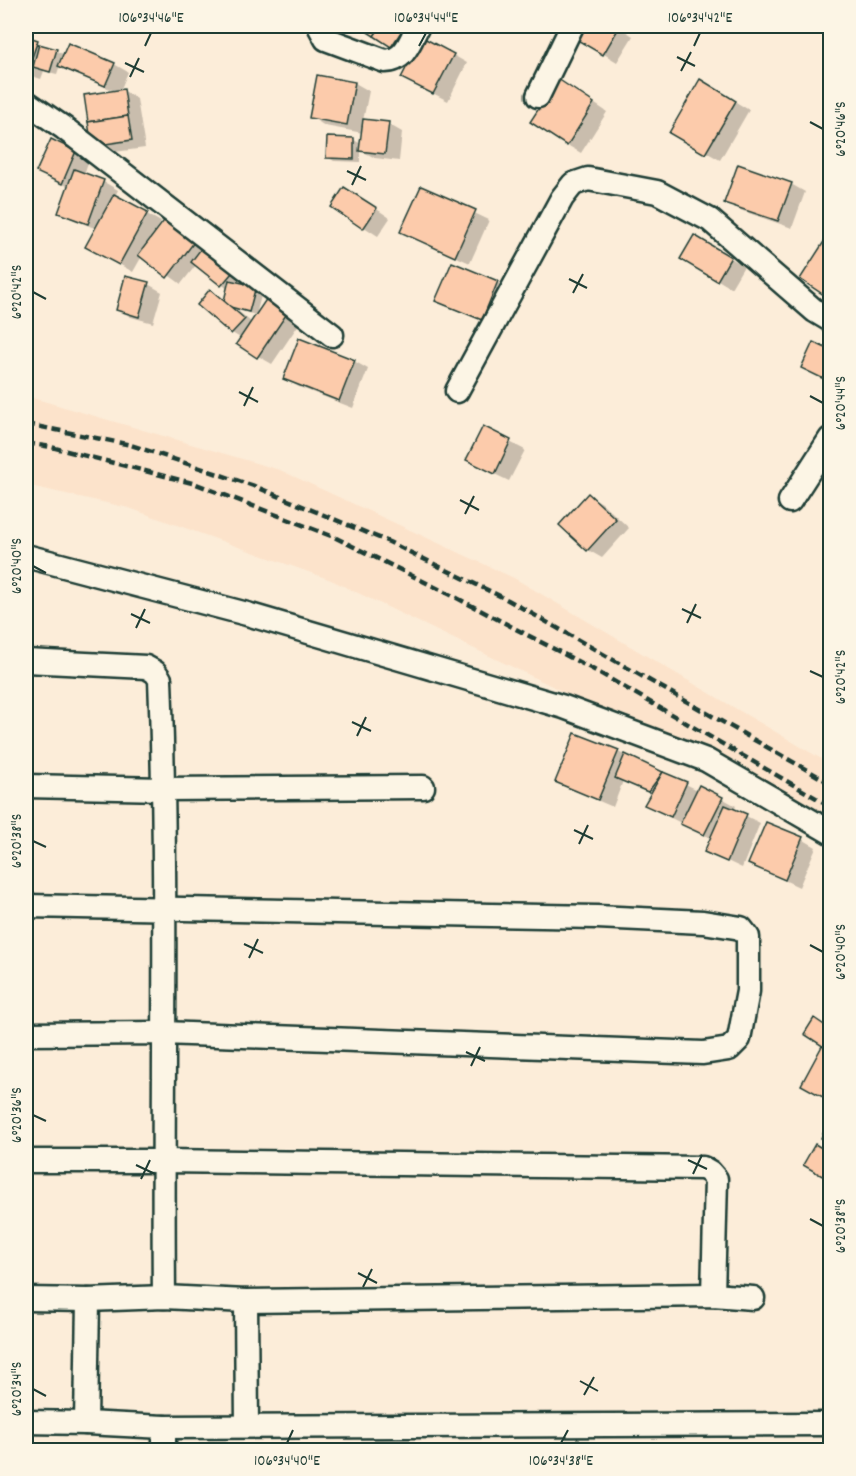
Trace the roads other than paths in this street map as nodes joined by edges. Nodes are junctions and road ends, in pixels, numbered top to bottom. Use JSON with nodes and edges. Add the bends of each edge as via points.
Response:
{"nodes":[{"id":1,"x":319,"y":26,"type":"edge"},
{"id":2,"x":418,"y":26,"type":"edge"},
{"id":3,"x":572,"y":26,"type":"edge"},
{"id":4,"x":538,"y":96,"type":"dead end"},
{"id":5,"x":26,"y":102,"type":"edge"},
{"id":6,"x":831,"y":320,"type":"edge"},
{"id":7,"x":332,"y":335,"type":"dead end"},
{"id":8,"x":457,"y":391,"type":"dead end"},
{"id":9,"x":831,"y":439,"type":"edge"},
{"id":10,"x":790,"y":501,"type":"dead end"},
{"id":11,"x":26,"y":556,"type":"edge"},
{"id":12,"x":26,"y":661,"type":"edge"},
{"id":13,"x":26,"y":786,"type":"edge"},
{"id":14,"x":423,"y":787,"type":"dead end"},
{"id":15,"x":164,"y":789,"type":"junction"},
{"id":16,"x":831,"y":832,"type":"edge"},
{"id":17,"x":26,"y":906,"type":"edge"},
{"id":18,"x":163,"y":908,"type":"junction"},
{"id":19,"x":163,"y":1033,"type":"junction"},
{"id":20,"x":26,"y":1034,"type":"edge"},
{"id":21,"x":26,"y":1161,"type":"edge"},
{"id":22,"x":162,"y":1161,"type":"junction"},
{"id":23,"x":713,"y":1295,"type":"junction"},
{"id":24,"x":164,"y":1298,"type":"junction"},
{"id":25,"x":753,"y":1298,"type":"dead end"},
{"id":26,"x":26,"y":1299,"type":"edge"},
{"id":27,"x":88,"y":1300,"type":"junction"},
{"id":28,"x":246,"y":1301,"type":"junction"},
{"id":29,"x":26,"y":1422,"type":"edge"},
{"id":30,"x":86,"y":1423,"type":"junction"},
{"id":31,"x":831,"y":1424,"type":"edge"},
{"id":32,"x":247,"y":1426,"type":"junction"},
{"id":33,"x":164,"y":1427,"type":"junction"},
{"id":34,"x":164,"y":1450,"type":"edge"}],
"edges":[{"from":1,"to":2,"type":"street","via":[[326,39],[394,61],[403,55]]},
{"from":3,"to":4,"type":"street"},
{"from":5,"to":7,"type":"street"},
{"from":6,"to":8,"type":"street","via":[[801,300],[710,220],[657,192],[588,179],[573,184],[562,198]]},
{"from":9,"to":10,"type":"street"},
{"from":11,"to":16,"type":"street","via":[[247,614],[564,707],[706,760]]},
{"from":12,"to":15,"type":"street","via":[[146,667],[155,672],[160,679]]},
{"from":13,"to":15,"type":"street"},
{"from":14,"to":15,"type":"street"},
{"from":15,"to":18,"type":"street"},
{"from":17,"to":18,"type":"street"},
{"from":18,"to":19,"type":"street"},
{"from":18,"to":19,"type":"street","via":[[703,922],[741,928],[748,937],[748,991],[740,1039],[729,1049],[703,1053]]},
{"from":19,"to":20,"type":"street"},
{"from":19,"to":22,"type":"street"},
{"from":21,"to":22,"type":"street"},
{"from":22,"to":23,"type":"street","via":[[703,1168],[716,1179]]},
{"from":22,"to":24,"type":"street"},
{"from":23,"to":25,"type":"street"},
{"from":23,"to":28,"type":"street"},
{"from":24,"to":27,"type":"street"},
{"from":24,"to":28,"type":"street"},
{"from":26,"to":27,"type":"street"},
{"from":27,"to":30,"type":"street"},
{"from":28,"to":32,"type":"street"},
{"from":29,"to":30,"type":"street"},
{"from":30,"to":33,"type":"street"},
{"from":31,"to":32,"type":"street"},
{"from":32,"to":33,"type":"street"},
{"from":33,"to":34,"type":"street"}]}
